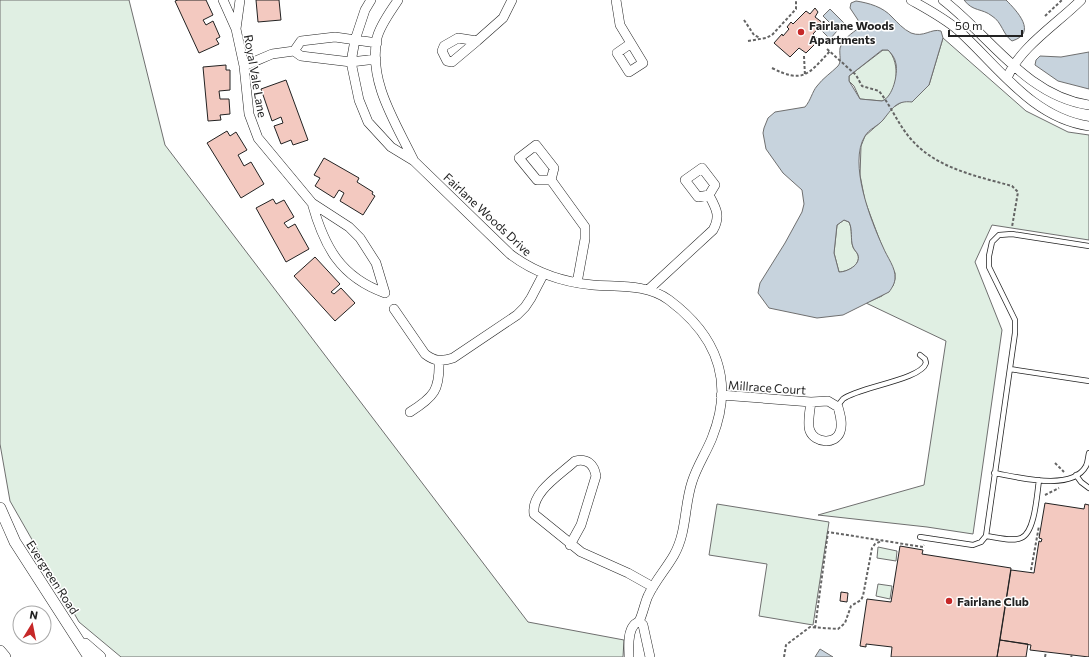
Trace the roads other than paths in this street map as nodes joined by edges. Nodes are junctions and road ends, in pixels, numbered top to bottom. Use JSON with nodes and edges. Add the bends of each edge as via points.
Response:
{"nodes":[{"id":1,"x":223,"y":0,"type":"edge"},
{"id":2,"x":240,"y":0,"type":"edge"},
{"id":3,"x":370,"y":0,"type":"edge"},
{"id":4,"x":398,"y":0,"type":"edge"},
{"id":5,"x":512,"y":0,"type":"edge"},
{"id":6,"x":616,"y":0,"type":"edge"},
{"id":7,"x":912,"y":0,"type":"edge"},
{"id":8,"x":944,"y":0,"type":"edge"},
{"id":9,"x":1081,"y":0,"type":"edge"},
{"id":10,"x":236,"y":29,"type":"junction"},
{"id":11,"x":355,"y":40,"type":"junction"},
{"id":12,"x":477,"y":41,"type":"dead end"},
{"id":13,"x":377,"y":43,"type":"junction"},
{"id":14,"x":630,"y":44,"type":"dead end"},
{"id":15,"x":294,"y":51,"type":"junction"},
{"id":16,"x":376,"y":59,"type":"junction"},
{"id":17,"x":351,"y":62,"type":"junction"},
{"id":18,"x":1013,"y":64,"type":"junction"},
{"id":19,"x":244,"y":66,"type":"junction"},
{"id":20,"x":1007,"y":78,"type":"junction"},
{"id":21,"x":1089,"y":105,"type":"edge"},
{"id":22,"x":1089,"y":126,"type":"edge"},
{"id":23,"x":414,"y":161,"type":"junction"},
{"id":24,"x":551,"y":180,"type":"dead end"},
{"id":25,"x":709,"y":195,"type":"dead end"},
{"id":26,"x":312,"y":203,"type":"junction"},
{"id":27,"x":1089,"y":246,"type":"edge"},
{"id":28,"x":543,"y":275,"type":"junction"},
{"id":29,"x":577,"y":283,"type":"junction"},
{"id":30,"x":648,"y":290,"type":"junction"},
{"id":31,"x":394,"y":309,"type":"dead end"},
{"id":32,"x":920,"y":355,"type":"dead end"},
{"id":33,"x":439,"y":361,"type":"junction"},
{"id":34,"x":1010,"y":368,"type":"junction"},
{"id":35,"x":1089,"y":381,"type":"edge"},
{"id":36,"x":721,"y":395,"type":"junction"},
{"id":37,"x":811,"y":402,"type":"junction"},
{"id":38,"x":838,"y":407,"type":"junction"},
{"id":39,"x":410,"y":412,"type":"dead end"},
{"id":40,"x":1089,"y":453,"type":"edge"},
{"id":41,"x":1088,"y":466,"type":"edge"},
{"id":42,"x":994,"y":473,"type":"junction"},
{"id":43,"x":1076,"y":475,"type":"junction"},
{"id":44,"x":1039,"y":480,"type":"junction"},
{"id":45,"x":1089,"y":488,"type":"edge"},
{"id":46,"x":0,"y":508,"type":"edge"},
{"id":47,"x":986,"y":536,"type":"junction"},
{"id":48,"x":920,"y":537,"type":"dead end"},
{"id":49,"x":570,"y":545,"type":"junction"},
{"id":50,"x":653,"y":588,"type":"junction"},
{"id":51,"x":639,"y":621,"type":"junction"},
{"id":52,"x":80,"y":640,"type":"junction"},
{"id":53,"x":0,"y":651,"type":"edge"},
{"id":54,"x":5,"y":657,"type":"edge"},
{"id":55,"x":89,"y":657,"type":"edge"},
{"id":56,"x":100,"y":657,"type":"edge"},
{"id":57,"x":629,"y":657,"type":"edge"},
{"id":58,"x":650,"y":657,"type":"edge"}],
"edges":[{"from":1,"to":10,"type":"street","name":"Royal Vale Lane"},
{"from":2,"to":10,"type":"street","name":"Royal Vale Lane"},
{"from":3,"to":11,"type":"street","name":"Fairlane Woods Drive"},
{"from":4,"to":13,"type":"street","name":"Fairlane Woods Drive","via":[[377,38]]},
{"from":5,"to":12,"type":"street","via":[[503,18]]},
{"from":6,"to":14,"type":"street","via":[[620,25]]},
{"from":7,"to":20,"type":"street","via":[[957,30]]},
{"from":8,"to":18,"type":"street"},
{"from":9,"to":18,"type":"street"},
{"from":10,"to":19,"type":"street","name":"Royal Vale Lane"},
{"from":11,"to":13,"type":"street"},
{"from":11,"to":15,"type":"street","via":[[334,37],[301,41]]},
{"from":11,"to":17,"type":"street","name":"Fairlane Woods Drive"},
{"from":13,"to":16,"type":"street","name":"Fairlane Woods Drive"},
{"from":15,"to":17,"type":"street","via":[[301,56]]},
{"from":15,"to":19,"type":"street","via":[[272,54]]},
{"from":16,"to":17,"type":"street"},
{"from":16,"to":23,"type":"street","name":"Fairlane Woods Drive","via":[[381,95]]},
{"from":17,"to":23,"type":"street","name":"Fairlane Woods Drive","via":[[359,100],[368,122],[391,147]]},
{"from":18,"to":20,"type":"street"},
{"from":18,"to":21,"type":"street","via":[[1033,83],[1056,96]]},
{"from":19,"to":26,"type":"street","name":"Royal Vale Lane","via":[[249,114],[258,138]]},
{"from":20,"to":22,"type":"street","via":[[1022,94],[1046,110]]},
{"from":23,"to":28,"type":"street","name":"Fairlane Woods Drive","via":[[510,254]]},
{"from":24,"to":29,"type":"street","via":[[585,227]]},
{"from":25,"to":30,"type":"street","via":[[718,211],[713,230]]},
{"from":26,"to":26,"type":"street","name":"Royal Vale Lane","via":[[320,231],[334,257],[358,280],[385,293],[376,263],[360,238],[349,227]]},
{"from":27,"to":34,"type":"lane","via":[[1012,234],[999,235],[992,242],[989,268],[1015,320]]},
{"from":28,"to":29,"type":"street","name":"Fairlane Woods Drive"},
{"from":28,"to":33,"type":"street","via":[[531,298],[516,314],[452,358]]},
{"from":29,"to":30,"type":"street","name":"Fairlane Woods Drive"},
{"from":30,"to":36,"type":"street","name":"Fairlane Woods Drive","via":[[669,300],[703,332],[718,363]]},
{"from":31,"to":33,"type":"street","via":[[425,354]]},
{"from":32,"to":38,"type":"lane","via":[[926,363],[921,370],[851,395]]},
{"from":33,"to":39,"type":"street","via":[[439,375],[433,394]]},
{"from":34,"to":35,"type":"lane"},
{"from":34,"to":42,"type":"lane"},
{"from":36,"to":37,"type":"street","name":"Millrace Court"},
{"from":36,"to":50,"type":"street","name":"Fairlane Woods Drive","via":[[712,437],[692,483],[681,541]]},
{"from":37,"to":38,"type":"street","name":"Millrace Court","via":[[828,401]]},
{"from":37,"to":38,"type":"street","name":"Millrace Court","via":[[809,430],[815,438],[825,442],[835,439],[840,432],[841,417]]},
{"from":40,"to":41,"type":"lane"},
{"from":41,"to":43,"type":"lane"},
{"from":42,"to":44,"type":"lane"},
{"from":42,"to":47,"type":"lane"},
{"from":43,"to":44,"type":"lane","via":[[1066,480]]},
{"from":43,"to":45,"type":"lane"},
{"from":44,"to":47,"type":"lane","via":[[1027,534],[1012,540]]},
{"from":46,"to":52,"type":"street","name":"Evergreen Road","via":[[15,542],[43,588]]},
{"from":47,"to":48,"type":"lane","via":[[974,545]]},
{"from":49,"to":49,"type":"street","via":[[534,514],[533,507],[539,494],[575,461],[582,460],[595,468],[596,476],[581,525]]},
{"from":49,"to":50,"type":"street"},
{"from":50,"to":51,"type":"street","name":"Fairlane Woods Drive"},
{"from":51,"to":57,"type":"street","name":"Fairlane Woods Drive","via":[[634,624],[631,631]]},
{"from":51,"to":58,"type":"street","via":[[643,625]]},
{"from":52,"to":55,"type":"street","name":"Evergreen Road"},
{"from":52,"to":56,"type":"street"},
{"from":53,"to":54,"type":"street"}]}
